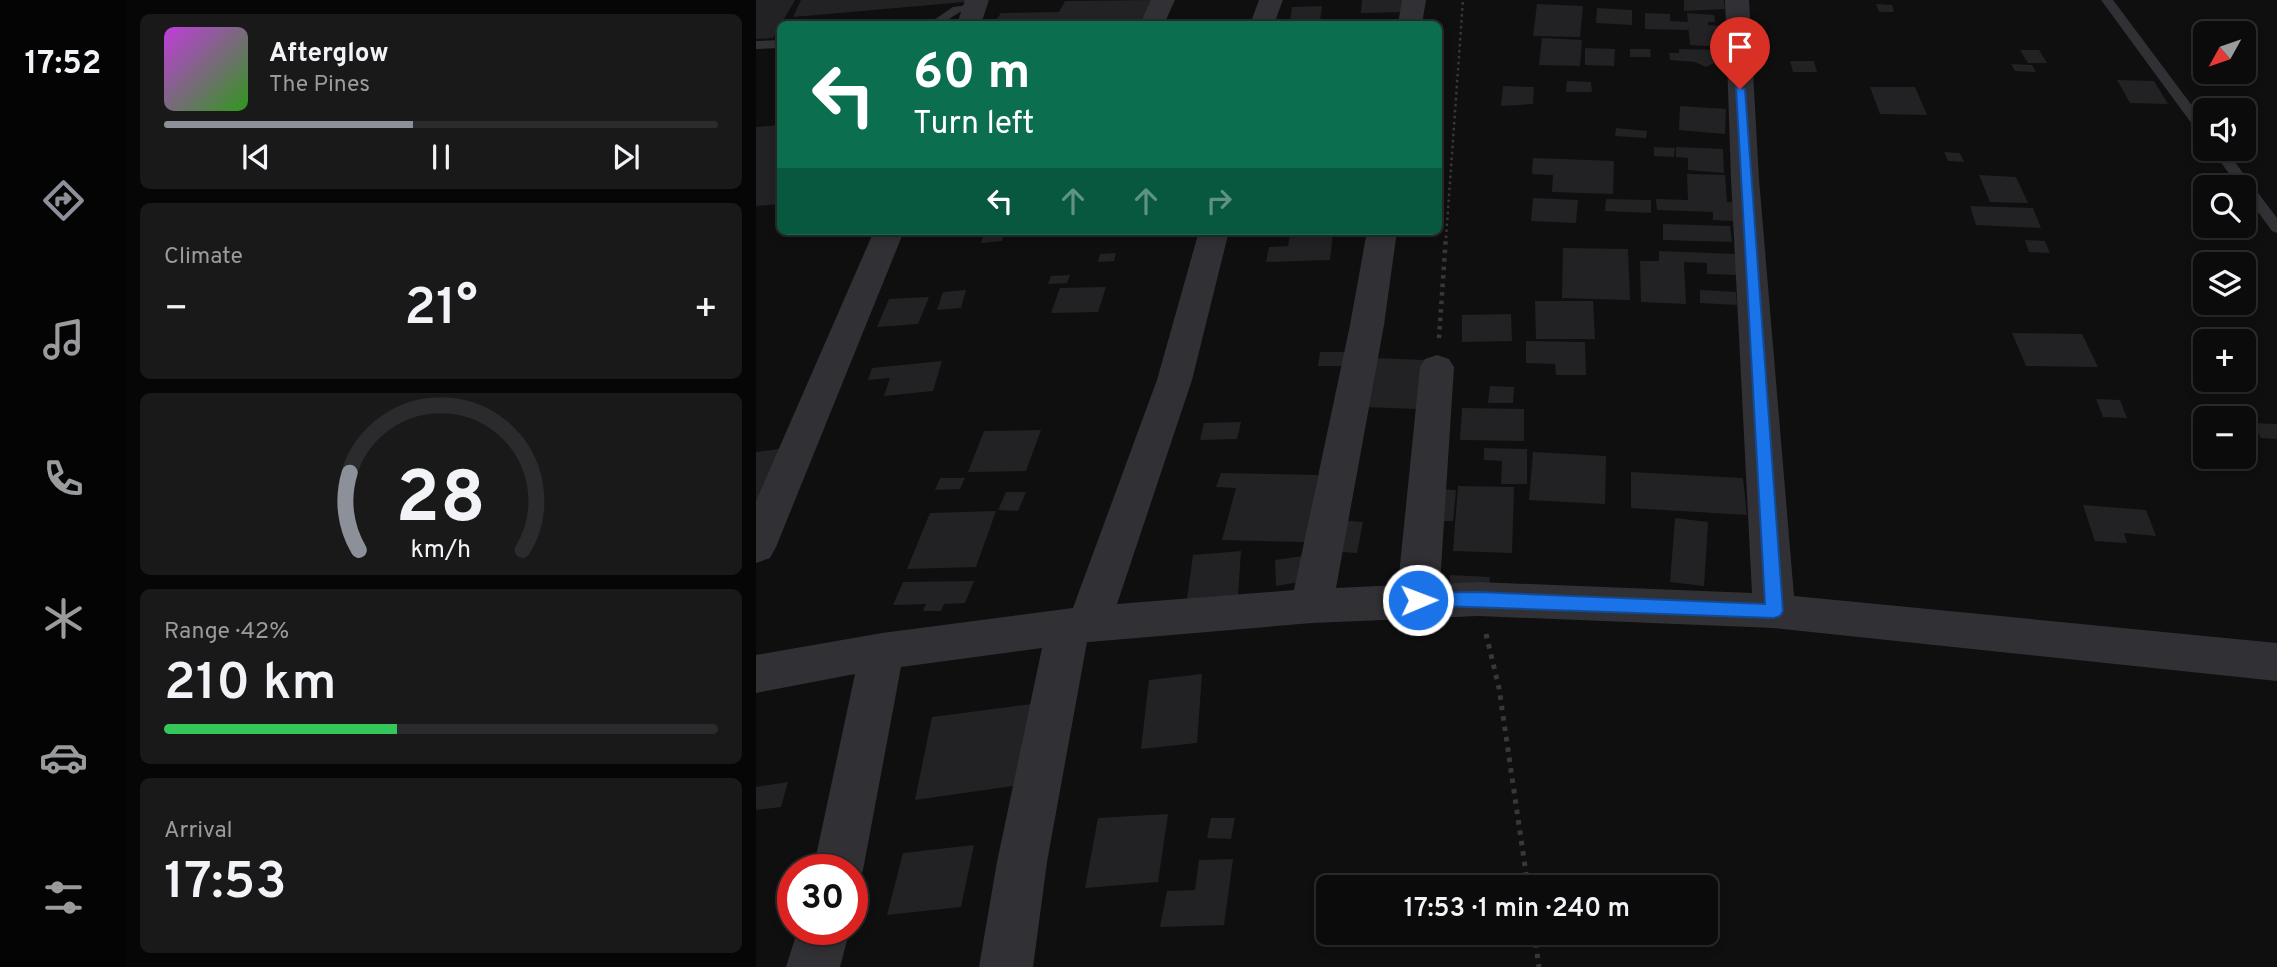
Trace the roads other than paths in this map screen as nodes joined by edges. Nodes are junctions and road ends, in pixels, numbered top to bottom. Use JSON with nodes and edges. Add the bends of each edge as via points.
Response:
{"nodes":[{"id":1,"x":1163,"y":0,"type":"edge"},
{"id":2,"x":1271,"y":0,"type":"edge"},
{"id":3,"x":1414,"y":0,"type":"edge"},
{"id":4,"x":1737,"y":0,"type":"edge"},
{"id":5,"x":2107,"y":0,"type":"edge"},
{"id":6,"x":974,"y":11,"type":"edge"},
{"id":7,"x":939,"y":21,"type":"edge"},
{"id":8,"x":1153,"y":21,"type":"edge"},
{"id":9,"x":1263,"y":21,"type":"edge"},
{"id":10,"x":1410,"y":21,"type":"edge"},
{"id":11,"x":777,"y":44,"type":"edge"},
{"id":12,"x":756,"y":45,"type":"edge"},
{"id":13,"x":2193,"y":116,"type":"edge"},
{"id":14,"x":2227,"y":161,"type":"edge"},
{"id":15,"x":2277,"y":228,"type":"edge"},
{"id":16,"x":887,"y":235,"type":"edge"},
{"id":17,"x":1213,"y":235,"type":"edge"},
{"id":18,"x":1381,"y":235,"type":"edge"},
{"id":19,"x":1437,"y":367,"type":"road end"},
{"id":20,"x":756,"y":547,"type":"edge"},
{"id":21,"x":1418,"y":600,"type":"junction"},
{"id":22,"x":1312,"y":606,"type":"junction"},
{"id":23,"x":1774,"y":611,"type":"junction"},
{"id":24,"x":1079,"y":625,"type":"junction"},
{"id":25,"x":882,"y":651,"type":"junction"},
{"id":26,"x":2277,"y":662,"type":"edge"},
{"id":27,"x":756,"y":674,"type":"edge"},
{"id":28,"x":841,"y":854,"type":"edge"},
{"id":29,"x":819,"y":945,"type":"edge"},
{"id":30,"x":813,"y":967,"type":"edge"},
{"id":31,"x":1006,"y":967,"type":"edge"}],
"edges":[{"from":1,"to":8,"type":"street"},
{"from":2,"to":9,"type":"street"},
{"from":3,"to":10,"type":"street"},
{"from":4,"to":23,"type":"street"},
{"from":5,"to":13,"type":"lane"},
{"from":6,"to":7,"type":"lane","via":[[957,9]]},
{"from":11,"to":12,"type":"lane"},
{"from":14,"to":15,"type":"lane"},
{"from":16,"to":20,"type":"street"},
{"from":17,"to":24,"type":"street","via":[[1205,277],[1164,409]]},
{"from":18,"to":22,"type":"street"},
{"from":19,"to":21,"type":"street"},
{"from":21,"to":22,"type":"street"},
{"from":21,"to":23,"type":"street"},
{"from":22,"to":24,"type":"street"},
{"from":23,"to":26,"type":"street"},
{"from":24,"to":25,"type":"street"},
{"from":24,"to":31,"type":"street","via":[[1022,862]]},
{"from":25,"to":27,"type":"street"},
{"from":25,"to":28,"type":"street"},
{"from":29,"to":30,"type":"street"}]}
